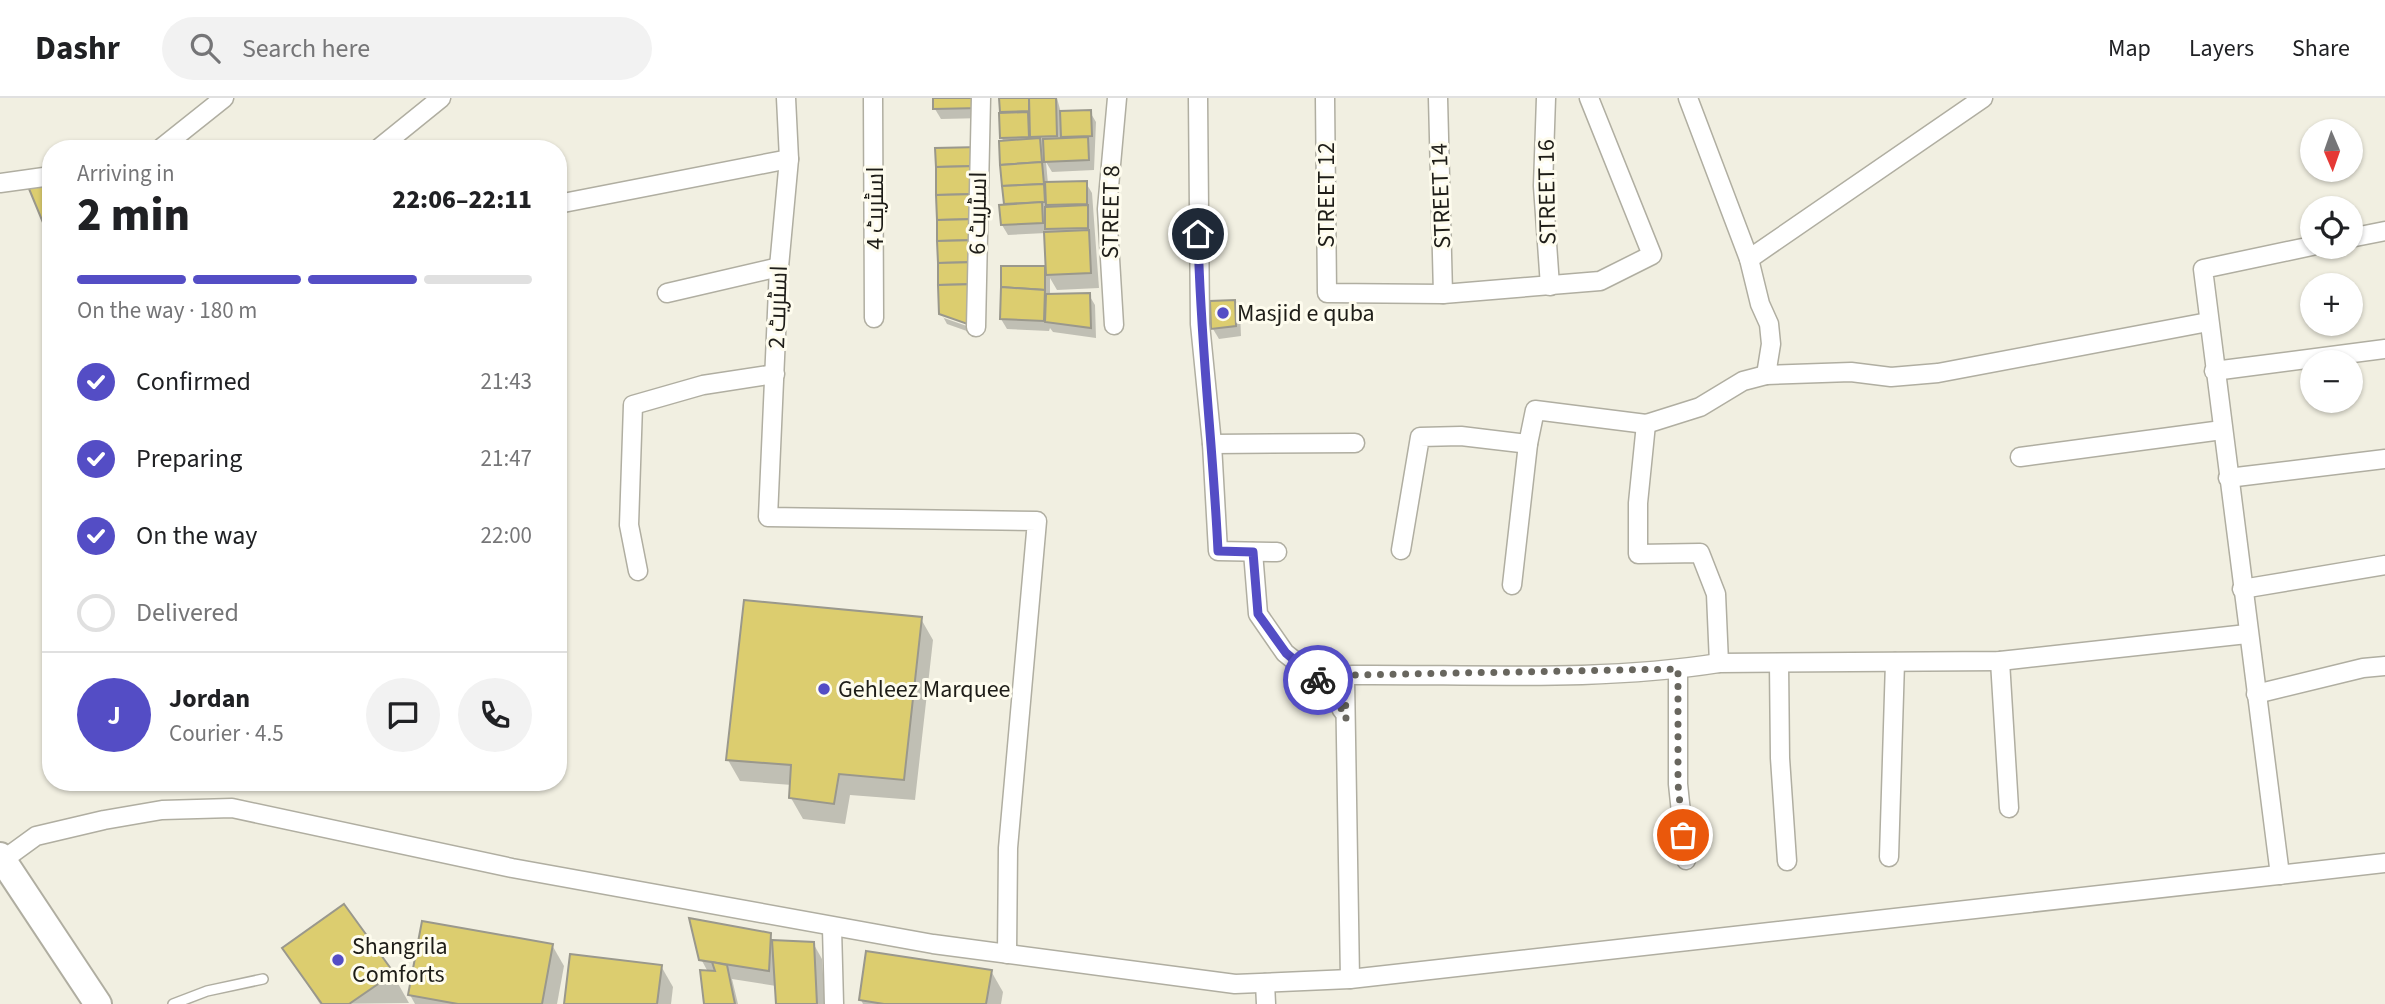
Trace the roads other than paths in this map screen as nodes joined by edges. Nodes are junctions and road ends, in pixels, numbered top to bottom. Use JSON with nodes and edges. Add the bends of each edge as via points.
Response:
{"nodes":[{"id":1,"x":224,"y":98,"type":"edge"},
{"id":2,"x":441,"y":98,"type":"edge"},
{"id":3,"x":786,"y":98,"type":"edge"},
{"id":4,"x":873,"y":98,"type":"edge"},
{"id":5,"x":981,"y":98,"type":"edge"},
{"id":6,"x":1117,"y":98,"type":"edge"},
{"id":7,"x":1198,"y":98,"type":"edge"},
{"id":8,"x":1325,"y":98,"type":"edge"},
{"id":9,"x":1438,"y":98,"type":"edge"},
{"id":10,"x":1546,"y":98,"type":"edge"},
{"id":11,"x":1589,"y":98,"type":"edge"},
{"id":12,"x":1688,"y":98,"type":"edge"},
{"id":13,"x":1983,"y":98,"type":"edge"},
{"id":14,"x":171,"y":140,"type":"edge"},
{"id":15,"x":389,"y":140,"type":"edge"},
{"id":16,"x":789,"y":159,"type":"junction"},
{"id":17,"x":42,"y":177,"type":"edge"},
{"id":18,"x":0,"y":183,"type":"edge"},
{"id":19,"x":567,"y":202,"type":"edge"},
{"id":20,"x":2385,"y":231,"type":"edge"},
{"id":21,"x":2363,"y":235,"type":"edge"},
{"id":22,"x":2300,"y":249,"type":"edge"},
{"id":23,"x":1749,"y":259,"type":"junction"},
{"id":24,"x":779,"y":267,"type":"junction"},
{"id":25,"x":1550,"y":286,"type":"junction"},
{"id":26,"x":667,"y":293,"type":"dead end"},
{"id":27,"x":1443,"y":294,"type":"junction"},
{"id":28,"x":874,"y":318,"type":"dead end"},
{"id":29,"x":2208,"y":322,"type":"junction"},
{"id":30,"x":1114,"y":325,"type":"dead end"},
{"id":31,"x":976,"y":327,"type":"dead end"},
{"id":32,"x":2385,"y":349,"type":"edge"},
{"id":33,"x":2214,"y":371,"type":"junction"},
{"id":34,"x":775,"y":374,"type":"junction"},
{"id":35,"x":1766,"y":375,"type":"junction"},
{"id":36,"x":1646,"y":424,"type":"junction"},
{"id":37,"x":2222,"y":430,"type":"junction"},
{"id":38,"x":1355,"y":443,"type":"dead end"},
{"id":39,"x":1212,"y":444,"type":"junction"},
{"id":40,"x":1528,"y":444,"type":"junction"},
{"id":41,"x":2020,"y":457,"type":"dead end"},
{"id":42,"x":2385,"y":458,"type":"edge"},
{"id":43,"x":2228,"y":478,"type":"junction"},
{"id":44,"x":1401,"y":550,"type":"dead end"},
{"id":45,"x":1253,"y":552,"type":"junction"},
{"id":46,"x":1277,"y":552,"type":"dead end"},
{"id":47,"x":2385,"y":565,"type":"edge"},
{"id":48,"x":638,"y":571,"type":"dead end"},
{"id":49,"x":1513,"y":585,"type":"dead end"},
{"id":50,"x":2242,"y":589,"type":"junction"},
{"id":51,"x":2247,"y":634,"type":"junction"},
{"id":52,"x":2000,"y":661,"type":"junction"},
{"id":53,"x":1895,"y":662,"type":"junction"},
{"id":54,"x":1719,"y":663,"type":"junction"},
{"id":55,"x":1779,"y":663,"type":"junction"},
{"id":56,"x":2385,"y":667,"type":"edge"},
{"id":57,"x":1678,"y":669,"type":"junction"},
{"id":58,"x":2256,"y":694,"type":"junction"},
{"id":59,"x":1346,"y":719,"type":"junction"},
{"id":60,"x":2009,"y":808,"type":"dead end"},
{"id":61,"x":1889,"y":857,"type":"dead end"},
{"id":62,"x":1,"y":858,"type":"edge"},
{"id":63,"x":1686,"y":860,"type":"dead end"},
{"id":64,"x":1787,"y":861,"type":"dead end"},
{"id":65,"x":2385,"y":863,"type":"edge"},
{"id":66,"x":2280,"y":875,"type":"junction"},
{"id":67,"x":832,"y":928,"type":"junction"},
{"id":68,"x":1007,"y":954,"type":"junction"},
{"id":69,"x":262,"y":979,"type":"dead end"},
{"id":70,"x":1350,"y":979,"type":"junction"},
{"id":71,"x":1265,"y":983,"type":"junction"},
{"id":72,"x":98,"y":1004,"type":"edge"},
{"id":73,"x":173,"y":1004,"type":"edge"},
{"id":74,"x":834,"y":1004,"type":"edge"},
{"id":75,"x":1266,"y":1004,"type":"edge"}],
"edges":[{"from":1,"to":14,"type":"street"},
{"from":2,"to":15,"type":"street"},
{"from":3,"to":16,"type":"street","name":"اسٹریٹ 2"},
{"from":4,"to":28,"type":"street","name":"اسٹریٹ 4"},
{"from":5,"to":31,"type":"street","name":"اسٹریٹ 6"},
{"from":6,"to":30,"type":"street","name":"STREET 8","via":[[1107,209]]},
{"from":7,"to":39,"type":"street","via":[[1200,324]]},
{"from":8,"to":27,"type":"street","name":"STREET 12","via":[[1327,293]]},
{"from":9,"to":27,"type":"street","name":"STREET 14"},
{"from":10,"to":25,"type":"street","name":"STREET 16","via":[[1543,186]]},
{"from":11,"to":25,"type":"street","via":[[1652,255],[1600,281]]},
{"from":12,"to":23,"type":"street"},
{"from":13,"to":23,"type":"street"},
{"from":16,"to":19,"type":"street"},
{"from":16,"to":24,"type":"street","name":"اسٹریٹ 2"},
{"from":17,"to":18,"type":"street"},
{"from":20,"to":21,"type":"street"},
{"from":22,"to":29,"type":"street","via":[[2203,270]]},
{"from":23,"to":35,"type":"street","via":[[1769,324]]},
{"from":24,"to":26,"type":"street"},
{"from":24,"to":34,"type":"street","name":"اسٹریٹ 2"},
{"from":25,"to":27,"type":"street"},
{"from":29,"to":33,"type":"street"},
{"from":29,"to":35,"type":"street","via":[[1938,373]]},
{"from":32,"to":33,"type":"street"},
{"from":33,"to":37,"type":"street"},
{"from":34,"to":48,"type":"street","via":[[703,385],[633,405],[629,525]]},
{"from":34,"to":68,"type":"street","name":"اسٹریٹ 2","via":[[768,517],[1037,521],[1008,848]]},
{"from":35,"to":36,"type":"street","via":[[1743,381],[1700,407]]},
{"from":36,"to":40,"type":"street","via":[[1535,410]]},
{"from":36,"to":54,"type":"street","via":[[1638,554],[1700,553],[1716,594]]},
{"from":37,"to":41,"type":"street"},
{"from":37,"to":43,"type":"street"},
{"from":38,"to":39,"type":"street"},
{"from":39,"to":45,"type":"street","via":[[1218,551]]},
{"from":40,"to":44,"type":"street","via":[[1461,436],[1420,437]]},
{"from":40,"to":49,"type":"street"},
{"from":42,"to":43,"type":"street"},
{"from":43,"to":50,"type":"street"},
{"from":45,"to":46,"type":"street"},
{"from":45,"to":59,"type":"street","via":[[1258,614],[1286,653],[1333,691]]},
{"from":47,"to":50,"type":"street"},
{"from":50,"to":51,"type":"street"},
{"from":51,"to":52,"type":"street"},
{"from":51,"to":58,"type":"street"},
{"from":52,"to":53,"type":"street"},
{"from":52,"to":60,"type":"street"},
{"from":53,"to":55,"type":"street"},
{"from":53,"to":61,"type":"street"},
{"from":54,"to":55,"type":"street"},
{"from":54,"to":57,"type":"street"},
{"from":55,"to":64,"type":"street"},
{"from":56,"to":58,"type":"street","via":[[2363,668]]},
{"from":57,"to":59,"type":"street","via":[[1352,675],[1345,679]]},
{"from":57,"to":63,"type":"street","via":[[1678,784]]},
{"from":58,"to":66,"type":"street"},
{"from":59,"to":70,"type":"street"},
{"from":62,"to":67,"type":"street","via":[[36,836],[93,823],[162,810],[232,808],[512,868]]},
{"from":62,"to":72,"type":"main road"},
{"from":65,"to":66,"type":"street"},
{"from":66,"to":70,"type":"street"},
{"from":67,"to":68,"type":"street"},
{"from":67,"to":74,"type":"street"},
{"from":68,"to":71,"type":"street","via":[[1235,984]]},
{"from":69,"to":73,"type":"lane"},
{"from":70,"to":71,"type":"street"},
{"from":71,"to":75,"type":"street"}]}
